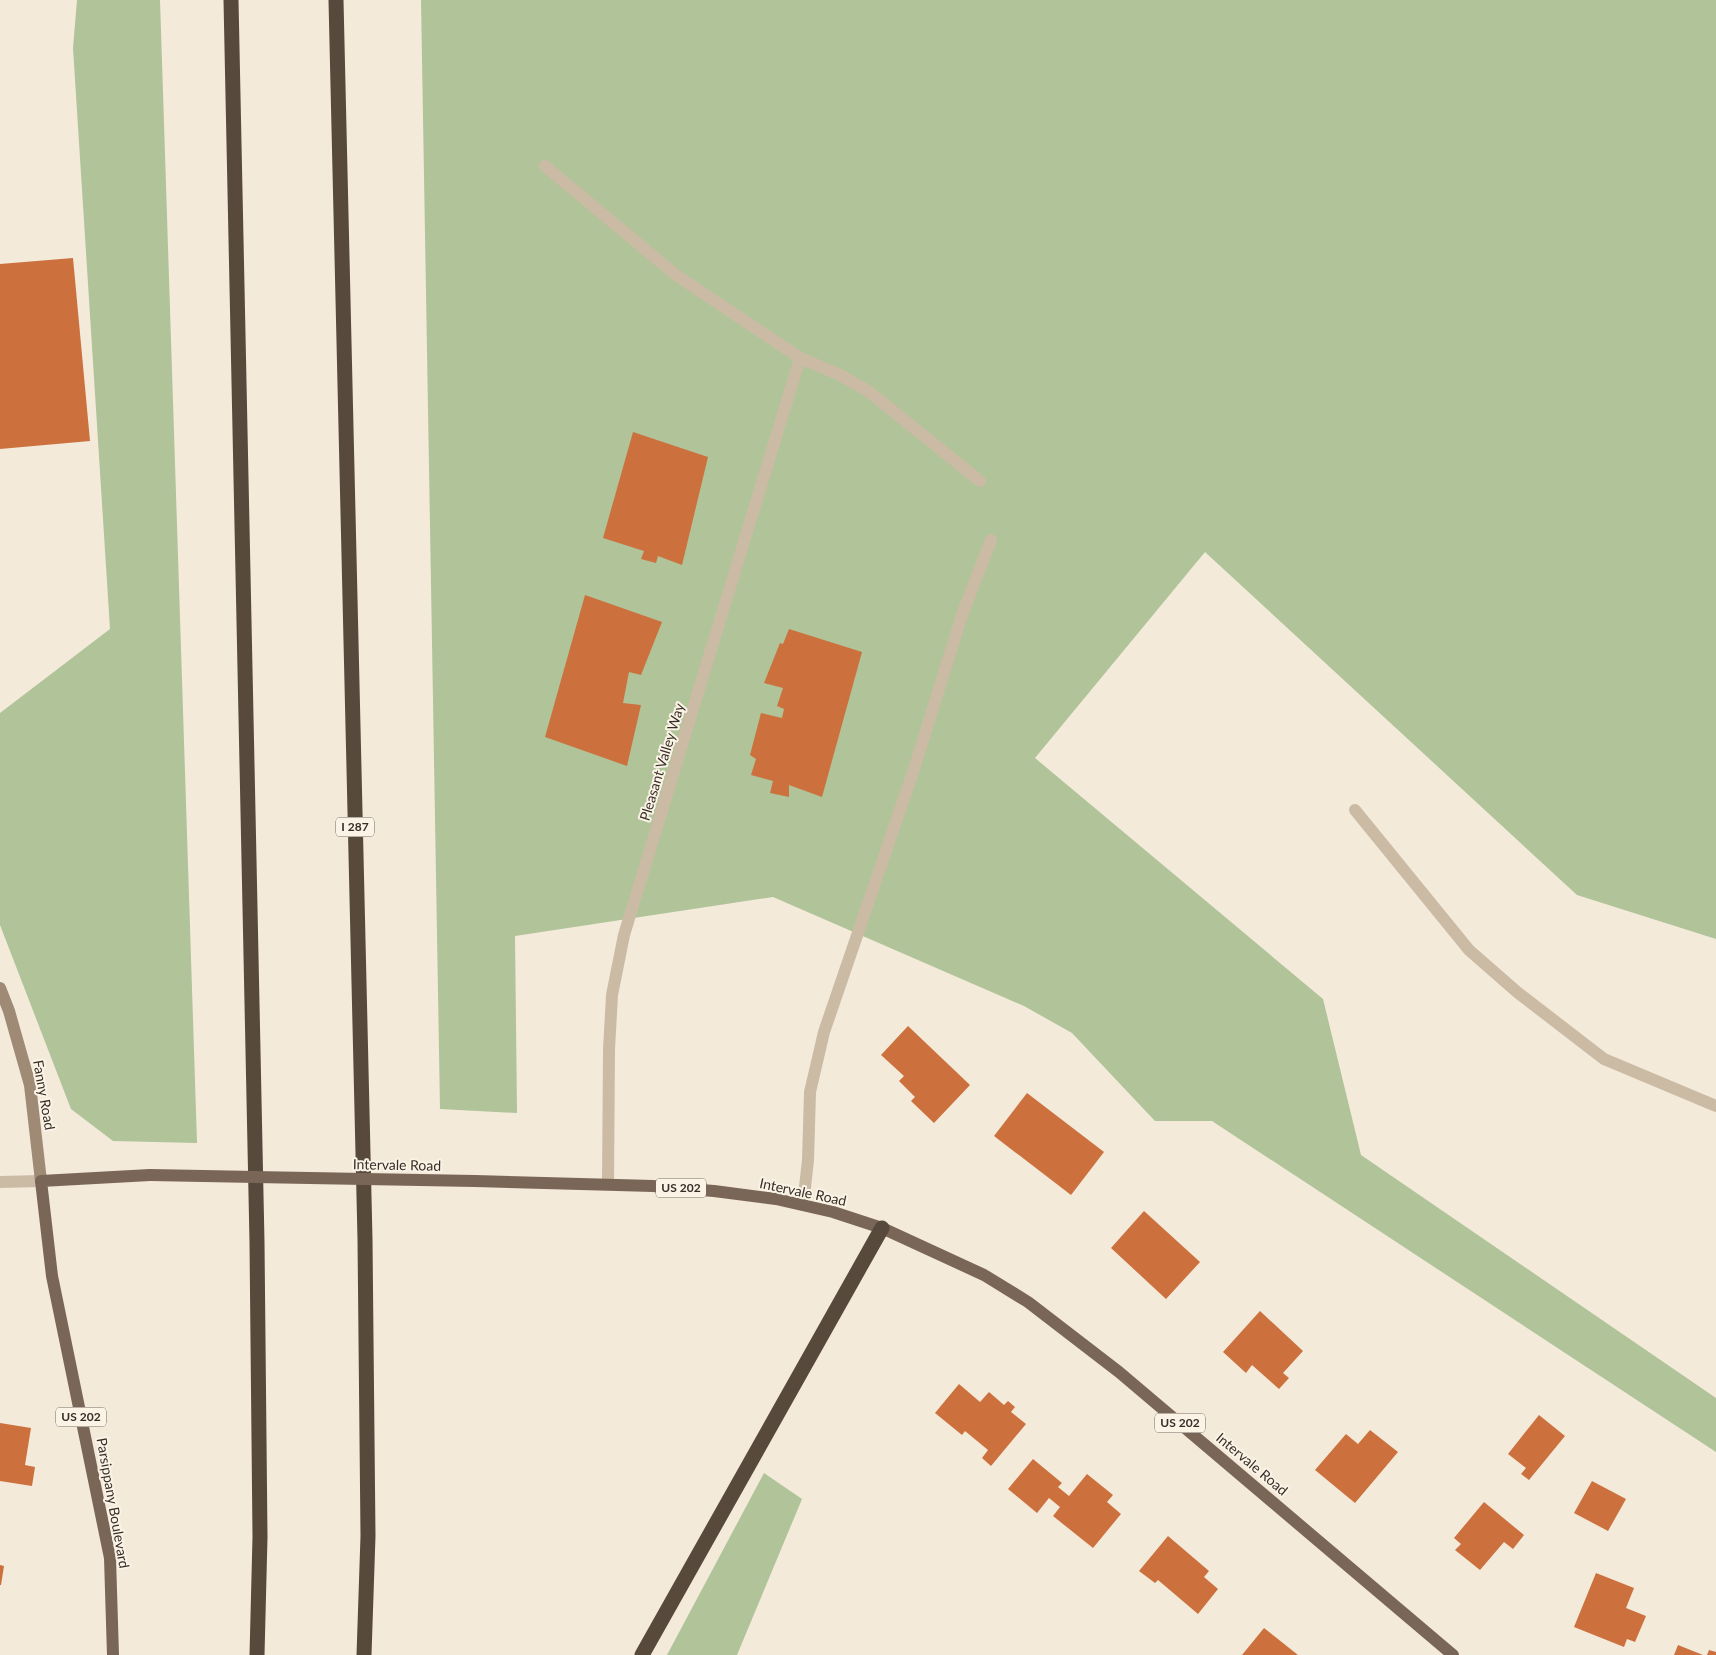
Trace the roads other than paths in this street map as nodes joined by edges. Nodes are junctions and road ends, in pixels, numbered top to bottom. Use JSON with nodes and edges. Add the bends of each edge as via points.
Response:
{"nodes":[{"id":1,"x":231,"y":0,"type":"edge"},
{"id":2,"x":336,"y":0,"type":"edge"},
{"id":3,"x":545,"y":166,"type":"dead end"},
{"id":4,"x":800,"y":358,"type":"junction"},
{"id":5,"x":980,"y":481,"type":"dead end"},
{"id":6,"x":991,"y":540,"type":"dead end"},
{"id":7,"x":1355,"y":810,"type":"dead end"},
{"id":8,"x":0,"y":988,"type":"edge"},
{"id":9,"x":1716,"y":1106,"type":"edge"},
{"id":10,"x":41,"y":1181,"type":"junction"},
{"id":11,"x":0,"y":1182,"type":"edge"},
{"id":12,"x":608,"y":1184,"type":"junction"},
{"id":13,"x":803,"y":1205,"type":"junction"},
{"id":14,"x":882,"y":1228,"type":"junction"},
{"id":15,"x":113,"y":1655,"type":"edge"},
{"id":16,"x":257,"y":1655,"type":"edge"},
{"id":17,"x":364,"y":1655,"type":"edge"},
{"id":18,"x":642,"y":1655,"type":"edge"},
{"id":19,"x":1453,"y":1655,"type":"edge"}],
"edges":[{"from":1,"to":16,"type":"highway","via":[[258,1311],[260,1536]]},
{"from":2,"to":17,"type":"highway","number":"I 287","via":[[365,1258],[368,1536]]},
{"from":3,"to":4,"type":"street","via":[[676,275]]},
{"from":4,"to":5,"type":"street","via":[[868,391]]},
{"from":4,"to":12,"type":"street","name":"Pleasant Valley Way","via":[[624,935],[612,1004],[609,1049]]},
{"from":6,"to":13,"type":"street","via":[[962,615],[914,769],[824,1032],[810,1092]]},
{"from":7,"to":9,"type":"street","via":[[1469,950],[1517,992],[1604,1059]]},
{"from":8,"to":10,"type":"main road","name":"Fanny Road","via":[[30,1085]]},
{"from":10,"to":11,"type":"street","name":"Intervale Road"},
{"from":10,"to":12,"type":"main road","name":"Intervale Road","number":"US 202","bridge":true,"via":[[150,1175]]},
{"from":10,"to":15,"type":"main road","name":"Parsippany Boulevard","number":"US 202","via":[[52,1276],[110,1558]]},
{"from":12,"to":13,"type":"main road","name":"Intervale Road","number":"US 202","via":[[714,1191]]},
{"from":13,"to":14,"type":"main road","name":"Intervale Road","number":"US 202"},
{"from":14,"to":18,"type":"highway"},
{"from":14,"to":19,"type":"main road","name":"Intervale Road","number":"US 202","via":[[984,1275],[1073,1335]]}]}
